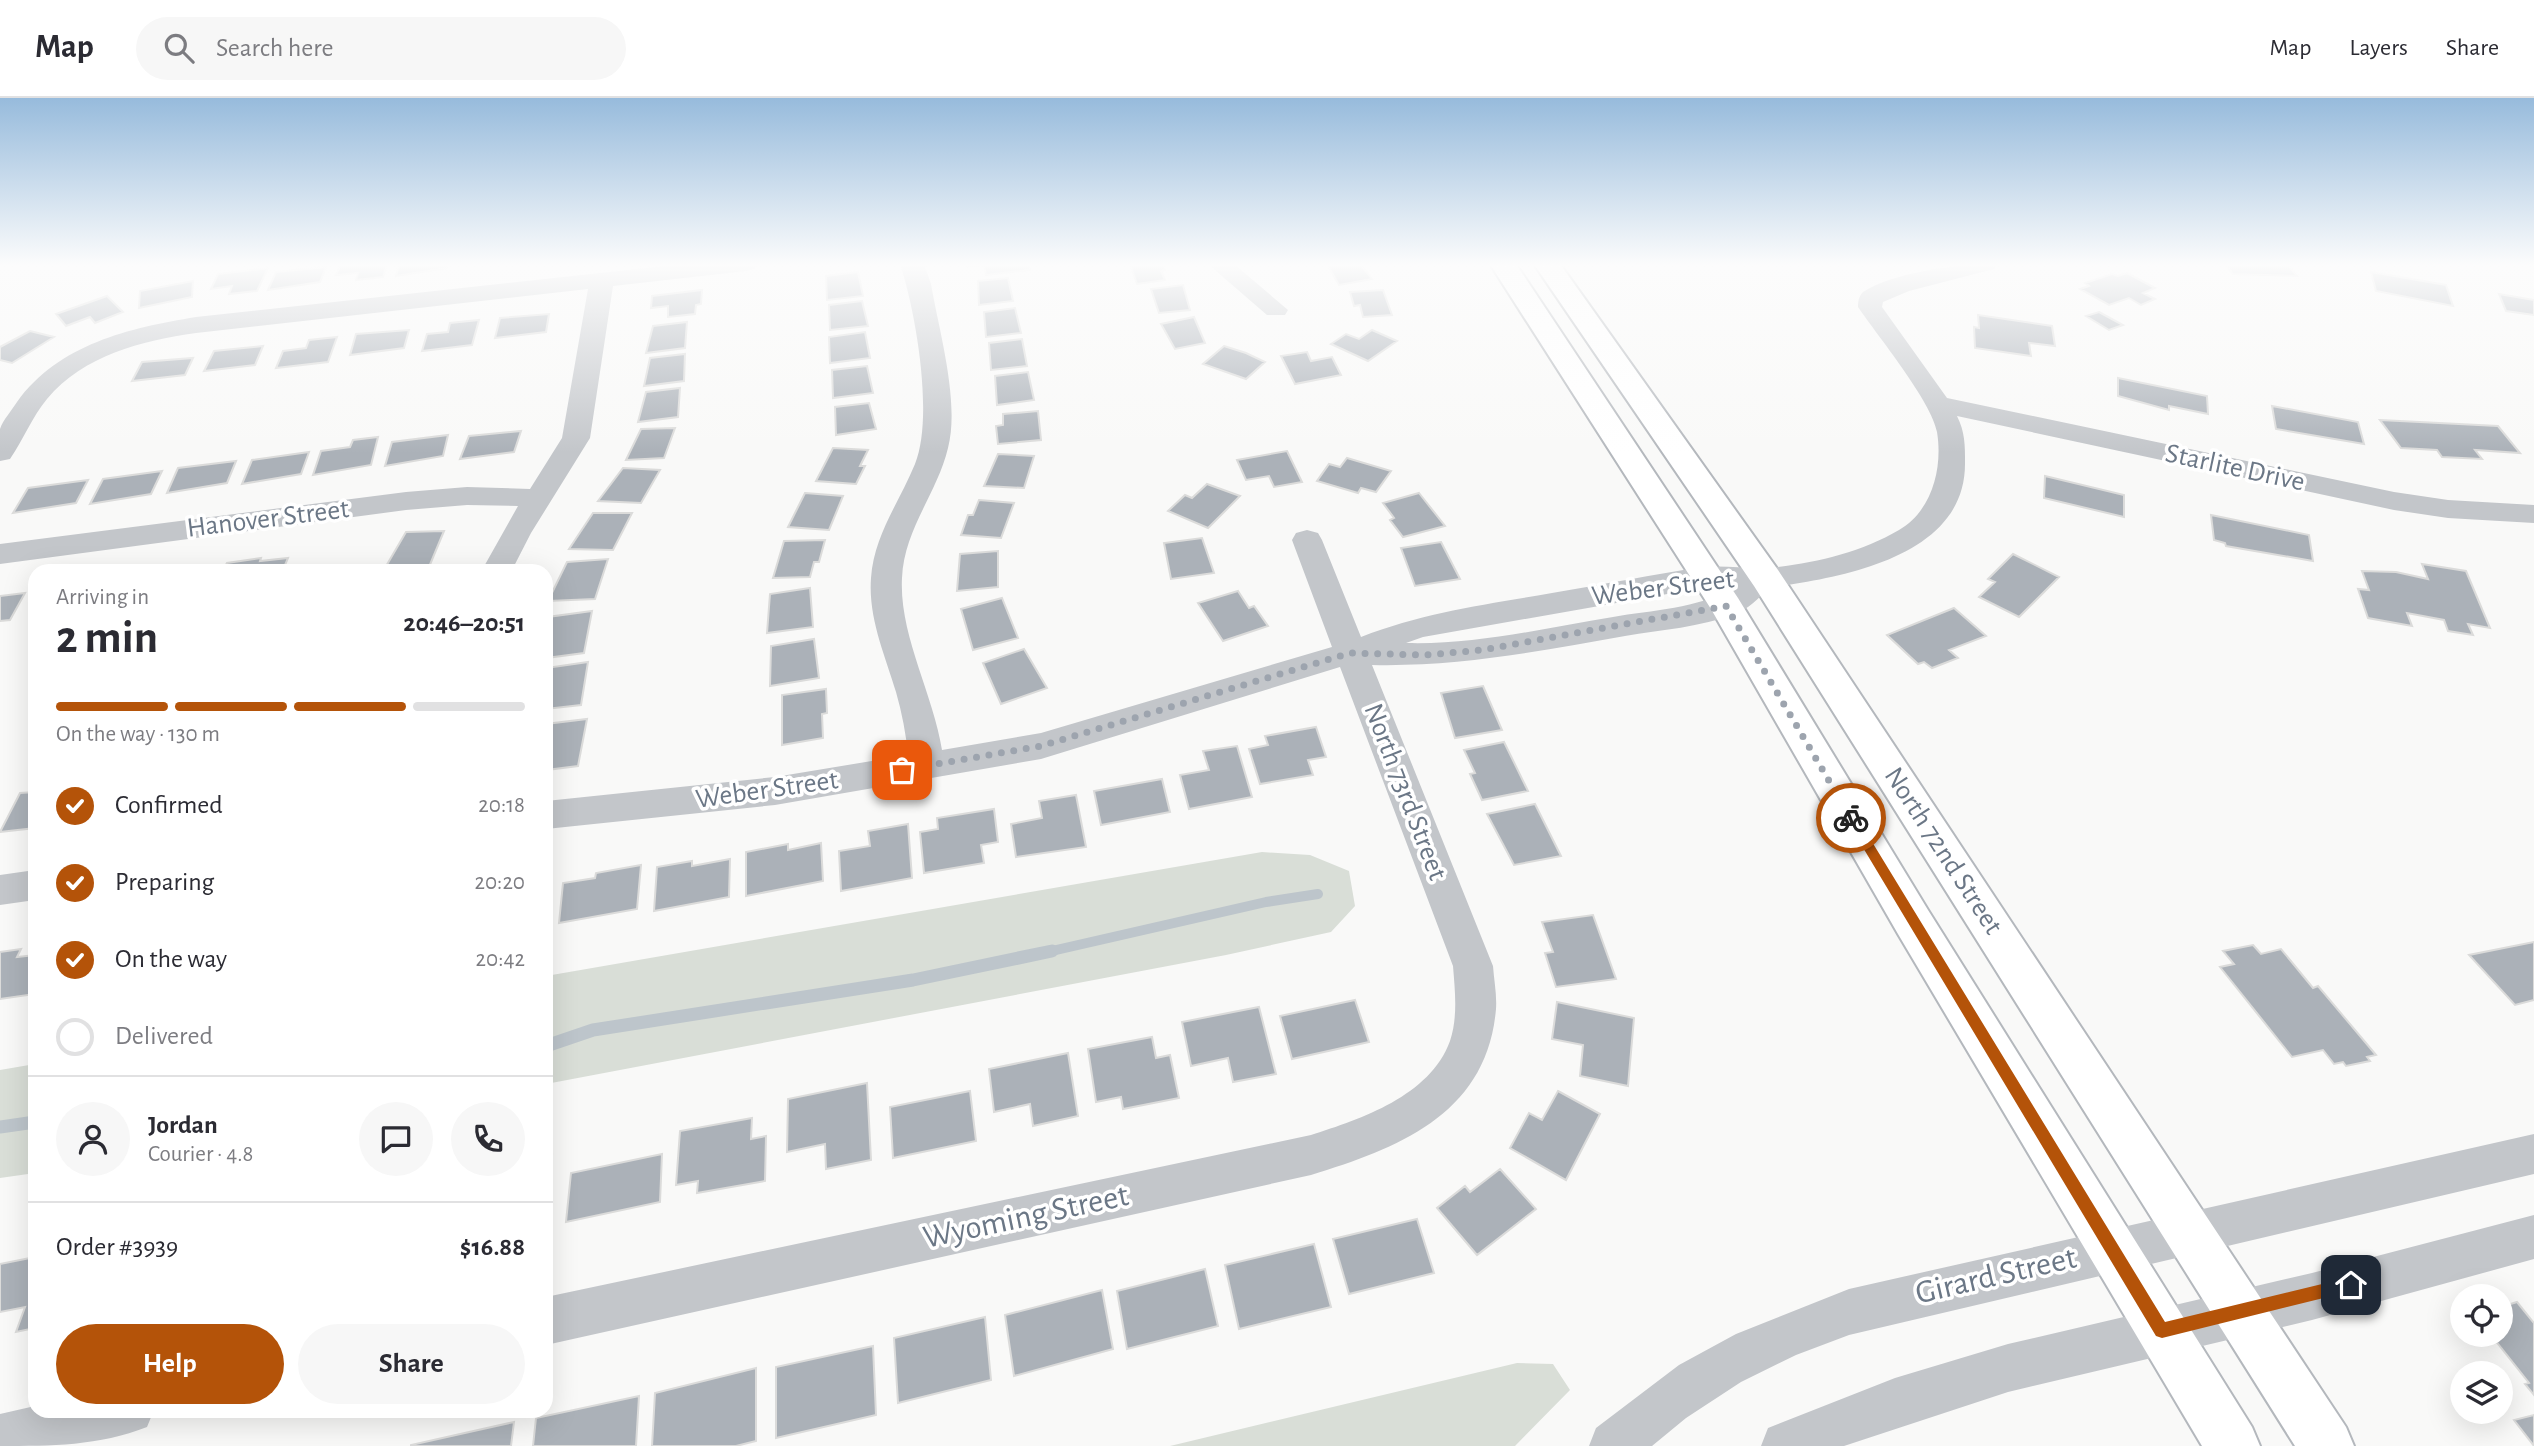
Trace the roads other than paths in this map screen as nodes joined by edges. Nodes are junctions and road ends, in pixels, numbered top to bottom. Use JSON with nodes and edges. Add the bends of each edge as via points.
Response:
{"nodes":[{"id":1,"x":186,"y":327,"type":"edge"},
{"id":2,"x":594,"y":327,"type":"edge"},
{"id":3,"x":924,"y":327,"type":"edge"},
{"id":4,"x":1544,"y":327,"type":"edge"},
{"id":5,"x":1591,"y":327,"type":"edge"},
{"id":6,"x":1884,"y":327,"type":"edge"},
{"id":7,"x":1938,"y":404,"type":"junction"},
{"id":8,"x":0,"y":453,"type":"edge"},
{"id":9,"x":538,"y":498,"type":"junction"},
{"id":10,"x":2534,"y":514,"type":"edge"},
{"id":11,"x":1307,"y":540,"type":"dead end"},
{"id":12,"x":0,"y":554,"type":"edge"},
{"id":13,"x":500,"y":564,"type":"edge"},
{"id":14,"x":1766,"y":579,"type":"junction"},
{"id":15,"x":1716,"y":592,"type":"junction"},
{"id":16,"x":1350,"y":653,"type":"junction"},
{"id":17,"x":927,"y":765,"type":"junction"},
{"id":18,"x":553,"y":814,"type":"edge"},
{"id":19,"x":28,"y":886,"type":"edge"},
{"id":20,"x":0,"y":890,"type":"edge"},
{"id":21,"x":1469,"y":1048,"type":"joint"},
{"id":22,"x":2534,"y":1154,"type":"edge"},
{"id":23,"x":2188,"y":1234,"type":"junction"},
{"id":24,"x":2534,"y":1237,"type":"edge"},
{"id":25,"x":2112,"y":1250,"type":"junction"},
{"id":26,"x":2240,"y":1314,"type":"junction"},
{"id":27,"x":553,"y":1319,"type":"edge"},
{"id":28,"x":2162,"y":1331,"type":"junction"},
{"id":29,"x":93,"y":1418,"type":"edge"},
{"id":30,"x":0,"y":1438,"type":"edge"},
{"id":31,"x":1614,"y":1446,"type":"edge"},
{"id":32,"x":1786,"y":1446,"type":"edge"},
{"id":33,"x":2233,"y":1446,"type":"edge"},
{"id":34,"x":2327,"y":1446,"type":"edge"}],
"edges":[{"from":1,"to":8,"type":"street","via":[[140,336],[92,354],[61,373],[38,392]]},
{"from":2,"to":9,"type":"street","via":[[580,424],[569,453]]},
{"from":3,"to":17,"type":"street","via":[[938,433],[929,464],[899,520],[887,561],[886,603],[895,647],[921,721]]},
{"from":4,"to":15,"type":"main road","name":"North 72nd Street"},
{"from":5,"to":14,"type":"main road","name":"North 72nd Street"},
{"from":6,"to":7,"type":"street"},
{"from":7,"to":10,"type":"street","name":"Starlite Drive","via":[[2394,501]]},
{"from":7,"to":14,"type":"street","via":[[1951,431],[1951,471],[1947,493],[1932,517],[1912,536],[1868,558]]},
{"from":9,"to":12,"type":"street","name":"Hanover Street","via":[[467,496],[406,501]]},
{"from":9,"to":13,"type":"street"},
{"from":11,"to":16,"type":"street","name":"North 73rd Street"},
{"from":14,"to":15,"type":"street","name":"Weber Street"},
{"from":14,"to":23,"type":"main road","name":"North 72nd Street"},
{"from":15,"to":16,"type":"street","name":"Weber Street","via":[[1482,650],[1425,655]]},
{"from":15,"to":25,"type":"main road","name":"North 72nd Street"},
{"from":16,"to":17,"type":"street","name":"Weber Street","via":[[1078,737]]},
{"from":16,"to":21,"type":"street","name":"North 73rd Street","via":[[1473,966],[1478,997]]},
{"from":17,"to":18,"type":"street","name":"Weber Street","via":[[720,799]]},
{"from":19,"to":20,"type":"street"},
{"from":21,"to":27,"type":"street","name":"Wyoming Street","via":[[1456,1071],[1419,1110],[1358,1143]]},
{"from":22,"to":23,"type":"street","name":"Girard Street"},
{"from":23,"to":25,"type":"street","name":"Girard Street"},
{"from":23,"to":26,"type":"main road","name":"North 72nd Street"},
{"from":24,"to":26,"type":"street"},
{"from":25,"to":28,"type":"main road","name":"North 72nd Street"},
{"from":25,"to":31,"type":"street","name":"Girard Street","via":[[1903,1298],[1784,1335],[1719,1366],[1648,1414]]},
{"from":26,"to":28,"type":"street"},
{"from":26,"to":34,"type":"main road","name":"North 72nd Street"},
{"from":28,"to":32,"type":"street","via":[[1918,1394]]},
{"from":28,"to":33,"type":"main road","name":"North 72nd Street"},
{"from":29,"to":30,"type":"street"}]}
